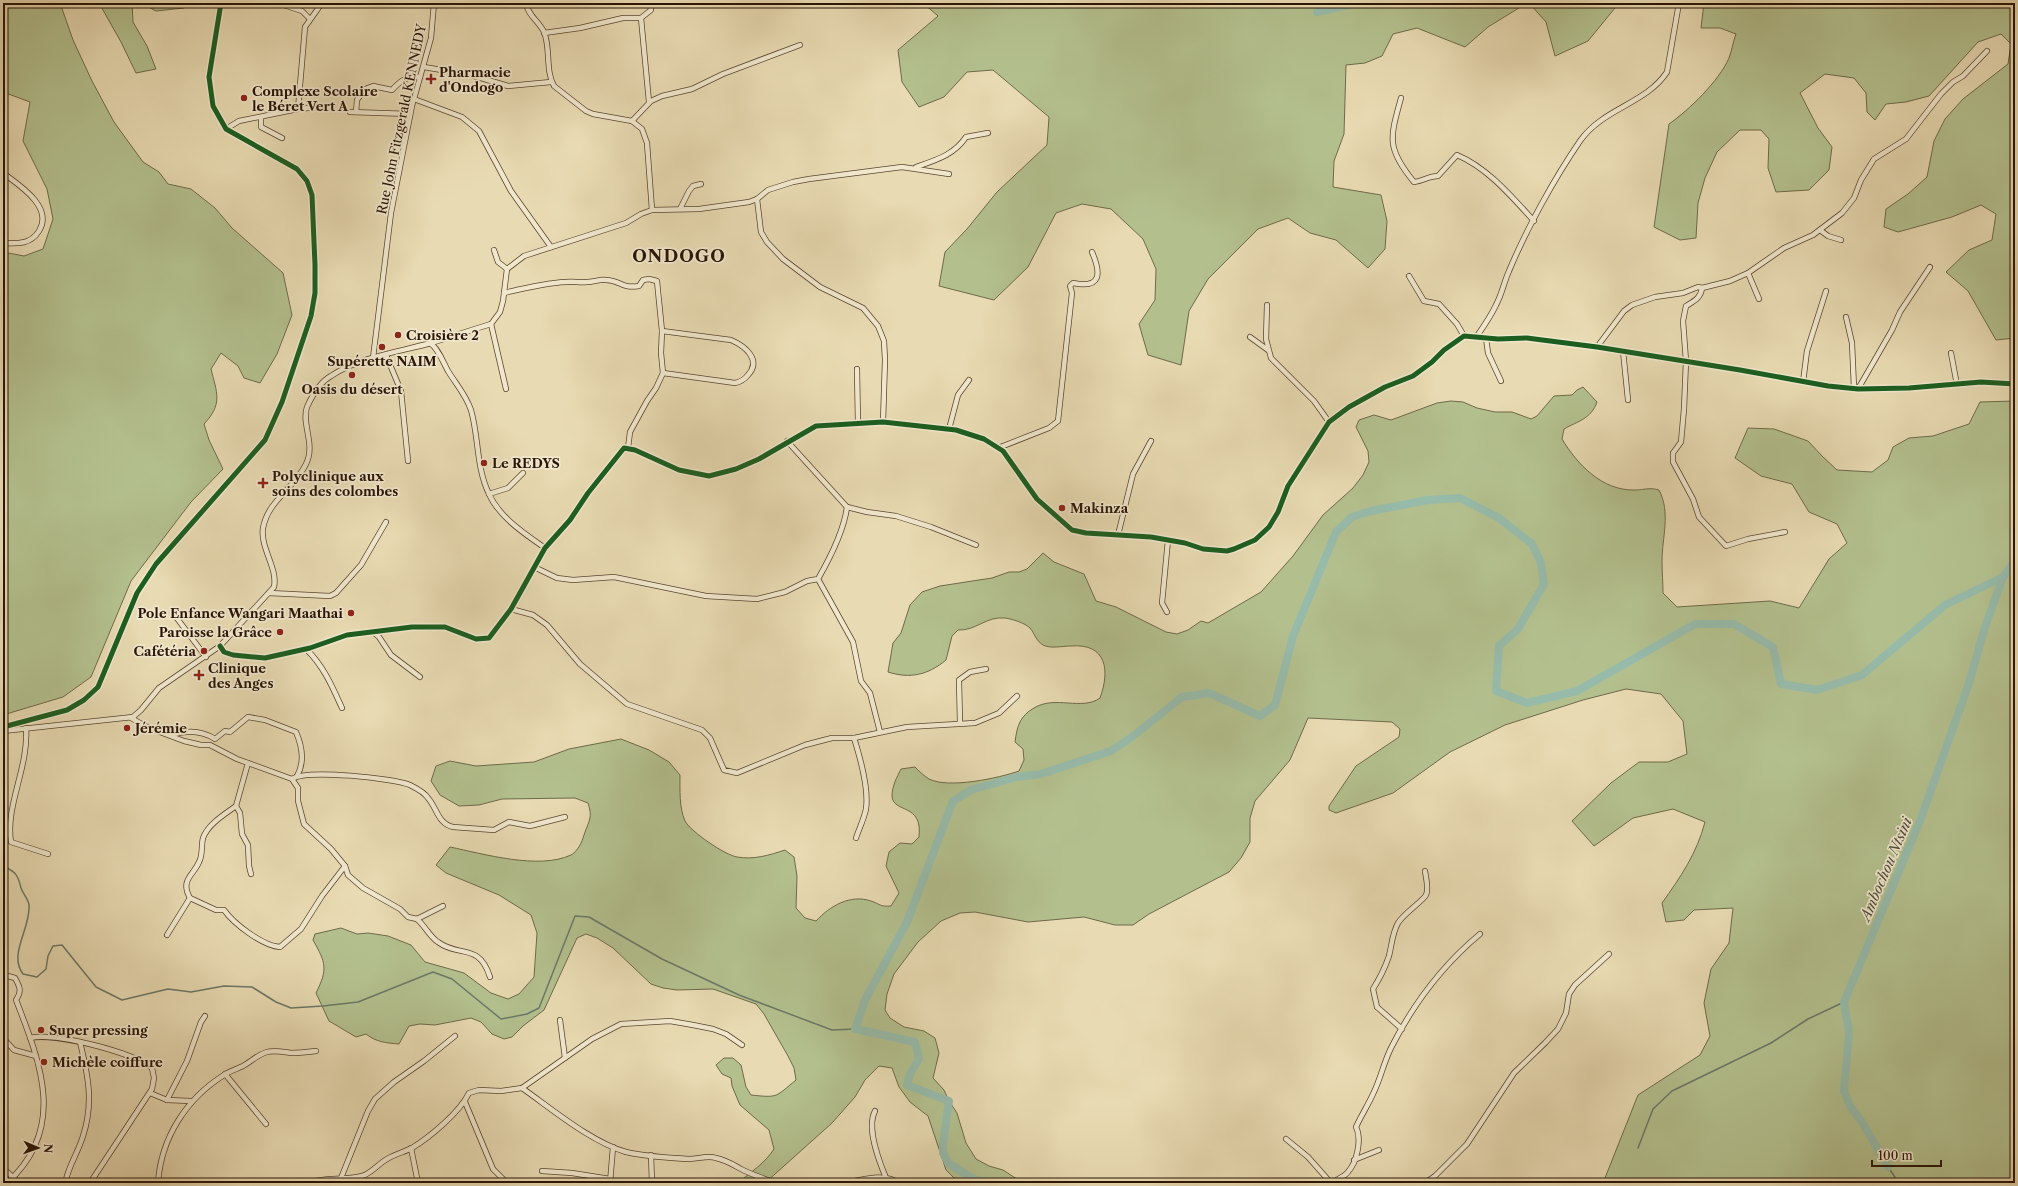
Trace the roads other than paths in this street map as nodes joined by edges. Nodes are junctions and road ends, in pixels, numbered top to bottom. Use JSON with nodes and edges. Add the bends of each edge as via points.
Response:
{"nodes":[{"id":1,"x":221,"y":3,"type":"edge"},
{"id":2,"x":278,"y":3,"type":"edge"},
{"id":3,"x":322,"y":3,"type":"edge"},
{"id":4,"x":434,"y":3,"type":"edge"},
{"id":5,"x":526,"y":3,"type":"edge"},
{"id":6,"x":650,"y":3,"type":"edge"},
{"id":7,"x":1679,"y":3,"type":"edge"},
{"id":8,"x":641,"y":18,"type":"junction"},
{"id":9,"x":310,"y":19,"type":"junction"},
{"id":10,"x":544,"y":33,"type":"junction"},
{"id":11,"x":800,"y":45,"type":"dead end"},
{"id":12,"x":1987,"y":51,"type":"dead end"},
{"id":13,"x":424,"y":67,"type":"junction"},
{"id":14,"x":420,"y":77,"type":"junction"},
{"id":15,"x":552,"y":82,"type":"junction"},
{"id":16,"x":1401,"y":98,"type":"dead end"},
{"id":17,"x":414,"y":99,"type":"junction"},
{"id":18,"x":649,"y":102,"type":"junction"},
{"id":19,"x":319,"y":107,"type":"dead end"},
{"id":20,"x":298,"y":109,"type":"junction"},
{"id":21,"x":350,"y":112,"type":"dead end"},
{"id":22,"x":356,"y":112,"type":"junction"},
{"id":23,"x":410,"y":114,"type":"junction"},
{"id":24,"x":261,"y":118,"type":"junction"},
{"id":25,"x":632,"y":121,"type":"junction"},
{"id":26,"x":226,"y":129,"type":"junction"},
{"id":27,"x":988,"y":133,"type":"dead end"},
{"id":28,"x":282,"y":138,"type":"dead end"},
{"id":29,"x":914,"y":168,"type":"junction"},
{"id":30,"x":3,"y":173,"type":"edge"},
{"id":31,"x":949,"y":174,"type":"dead end"},
{"id":32,"x":701,"y":184,"type":"dead end"},
{"id":33,"x":757,"y":199,"type":"junction"},
{"id":34,"x":680,"y":209,"type":"junction"},
{"id":35,"x":652,"y":210,"type":"junction"},
{"id":36,"x":1534,"y":221,"type":"junction"},
{"id":37,"x":1820,"y":230,"type":"junction"},
{"id":38,"x":1841,"y":240,"type":"dead end"},
{"id":39,"x":3,"y":243,"type":"edge"},
{"id":40,"x":551,"y":247,"type":"junction"},
{"id":41,"x":494,"y":250,"type":"dead end"},
{"id":42,"x":1092,"y":252,"type":"dead end"},
{"id":43,"x":1930,"y":267,"type":"dead end"},
{"id":44,"x":507,"y":269,"type":"junction"},
{"id":45,"x":1748,"y":273,"type":"junction"},
{"id":46,"x":1409,"y":276,"type":"dead end"},
{"id":47,"x":1702,"y":288,"type":"junction"},
{"id":48,"x":1826,"y":291,"type":"dead end"},
{"id":49,"x":504,"y":293,"type":"junction"},
{"id":50,"x":1759,"y":299,"type":"dead end"},
{"id":51,"x":1267,"y":305,"type":"dead end"},
{"id":52,"x":1846,"y":317,"type":"dead end"},
{"id":53,"x":491,"y":324,"type":"junction"},
{"id":54,"x":662,"y":331,"type":"junction"},
{"id":55,"x":1464,"y":336,"type":"junction"},
{"id":56,"x":1477,"y":336,"type":"junction"},
{"id":57,"x":1250,"y":337,"type":"dead end"},
{"id":58,"x":1486,"y":338,"type":"junction"},
{"id":59,"x":430,"y":343,"type":"junction"},
{"id":60,"x":1597,"y":347,"type":"junction"},
{"id":61,"x":1268,"y":350,"type":"junction"},
{"id":62,"x":1623,"y":351,"type":"junction"},
{"id":63,"x":1951,"y":353,"type":"dead end"},
{"id":64,"x":386,"y":354,"type":"junction"},
{"id":65,"x":373,"y":358,"type":"junction"},
{"id":66,"x":1686,"y":361,"type":"junction"},
{"id":67,"x":857,"y":369,"type":"dead end"},
{"id":68,"x":663,"y":373,"type":"junction"},
{"id":69,"x":969,"y":380,"type":"dead end"},
{"id":70,"x":1501,"y":380,"type":"dead end"},
{"id":71,"x":1803,"y":382,"type":"junction"},
{"id":72,"x":2015,"y":384,"type":"edge"},
{"id":73,"x":1957,"y":385,"type":"junction"},
{"id":74,"x":506,"y":389,"type":"dead end"},
{"id":75,"x":1856,"y":389,"type":"junction"},
{"id":76,"x":1628,"y":400,"type":"dead end"},
{"id":77,"x":883,"y":422,"type":"junction"},
{"id":78,"x":1329,"y":422,"type":"junction"},
{"id":79,"x":858,"y":424,"type":"junction"},
{"id":80,"x":949,"y":429,"type":"junction"},
{"id":81,"x":787,"y":441,"type":"junction"},
{"id":82,"x":1151,"y":441,"type":"dead end"},
{"id":83,"x":628,"y":448,"type":"junction"},
{"id":84,"x":998,"y":448,"type":"junction"},
{"id":85,"x":408,"y":461,"type":"dead end"},
{"id":86,"x":523,"y":473,"type":"dead end"},
{"id":87,"x":489,"y":494,"type":"junction"},
{"id":88,"x":847,"y":507,"type":"junction"},
{"id":89,"x":386,"y":522,"type":"dead end"},
{"id":90,"x":1785,"y":532,"type":"dead end"},
{"id":91,"x":1118,"y":535,"type":"junction"},
{"id":92,"x":1168,"y":540,"type":"junction"},
{"id":93,"x":976,"y":545,"type":"dead end"},
{"id":94,"x":545,"y":548,"type":"junction"},
{"id":95,"x":534,"y":567,"type":"junction"},
{"id":96,"x":818,"y":579,"type":"junction"},
{"id":97,"x":808,"y":581,"type":"junction"},
{"id":98,"x":269,"y":593,"type":"junction"},
{"id":99,"x":825,"y":593,"type":"junction"},
{"id":100,"x":511,"y":609,"type":"junction"},
{"id":101,"x":1167,"y":612,"type":"dead end"},
{"id":102,"x":173,"y":613,"type":"dead end"},
{"id":103,"x":373,"y":632,"type":"junction"},
{"id":104,"x":220,"y":646,"type":"junction"},
{"id":105,"x":306,"y":649,"type":"junction"},
{"id":106,"x":206,"y":657,"type":"junction"},
{"id":107,"x":986,"y":669,"type":"dead end"},
{"id":108,"x":420,"y":677,"type":"dead end"},
{"id":109,"x":1017,"y":696,"type":"dead end"},
{"id":110,"x":342,"y":708,"type":"dead end"},
{"id":111,"x":131,"y":718,"type":"junction"},
{"id":112,"x":960,"y":723,"type":"junction"},
{"id":113,"x":3,"y":727,"type":"edge"},
{"id":114,"x":26,"y":728,"type":"junction"},
{"id":115,"x":3,"y":731,"type":"edge"},
{"id":116,"x":880,"y":732,"type":"junction"},
{"id":117,"x":171,"y":735,"type":"junction"},
{"id":118,"x":854,"y":738,"type":"junction"},
{"id":119,"x":248,"y":763,"type":"junction"},
{"id":120,"x":297,"y":776,"type":"junction"},
{"id":121,"x":292,"y":780,"type":"junction"},
{"id":122,"x":236,"y":806,"type":"junction"},
{"id":123,"x":565,"y":817,"type":"dead end"},
{"id":124,"x":856,"y":838,"type":"dead end"},
{"id":125,"x":48,"y":854,"type":"dead end"},
{"id":126,"x":345,"y":866,"type":"junction"},
{"id":127,"x":1425,"y":871,"type":"dead end"},
{"id":128,"x":251,"y":874,"type":"dead end"},
{"id":129,"x":190,"y":898,"type":"junction"},
{"id":130,"x":443,"y":906,"type":"dead end"},
{"id":131,"x":416,"y":919,"type":"junction"},
{"id":132,"x":1480,"y":934,"type":"dead end"},
{"id":133,"x":167,"y":935,"type":"dead end"},
{"id":134,"x":1609,"y":954,"type":"dead end"},
{"id":135,"x":3,"y":971,"type":"edge"},
{"id":136,"x":490,"y":977,"type":"dead end"},
{"id":137,"x":206,"y":1016,"type":"dead end"},
{"id":138,"x":560,"y":1020,"type":"dead end"},
{"id":139,"x":1402,"y":1029,"type":"junction"},
{"id":140,"x":455,"y":1036,"type":"dead end"},
{"id":141,"x":3,"y":1038,"type":"edge"},
{"id":142,"x":30,"y":1038,"type":"junction"},
{"id":143,"x":80,"y":1042,"type":"junction"},
{"id":144,"x":742,"y":1045,"type":"dead end"},
{"id":145,"x":316,"y":1051,"type":"dead end"},
{"id":146,"x":36,"y":1056,"type":"junction"},
{"id":147,"x":565,"y":1058,"type":"junction"},
{"id":148,"x":225,"y":1074,"type":"junction"},
{"id":149,"x":522,"y":1088,"type":"junction"},
{"id":150,"x":150,"y":1093,"type":"junction"},
{"id":151,"x":167,"y":1100,"type":"junction"},
{"id":152,"x":191,"y":1101,"type":"junction"},
{"id":153,"x":465,"y":1102,"type":"junction"},
{"id":154,"x":875,"y":1111,"type":"dead end"},
{"id":155,"x":266,"y":1124,"type":"dead end"},
{"id":156,"x":1286,"y":1139,"type":"dead end"},
{"id":157,"x":613,"y":1147,"type":"junction"},
{"id":158,"x":411,"y":1148,"type":"junction"},
{"id":159,"x":1379,"y":1150,"type":"dead end"},
{"id":160,"x":651,"y":1155,"type":"junction"},
{"id":161,"x":1354,"y":1160,"type":"junction"},
{"id":162,"x":3,"y":1168,"type":"edge"},
{"id":163,"x":542,"y":1171,"type":"dead end"},
{"id":164,"x":13,"y":1178,"type":"junction"},
{"id":165,"x":341,"y":1178,"type":"junction"},
{"id":166,"x":348,"y":1178,"type":"junction"},
{"id":167,"x":886,"y":1178,"type":"junction"},
{"id":168,"x":610,"y":1181,"type":"edge"},
{"id":169,"x":7,"y":1183,"type":"edge"},
{"id":170,"x":19,"y":1183,"type":"edge"},
{"id":171,"x":68,"y":1183,"type":"edge"},
{"id":172,"x":90,"y":1183,"type":"edge"},
{"id":173,"x":158,"y":1183,"type":"edge"},
{"id":174,"x":308,"y":1183,"type":"edge"},
{"id":175,"x":351,"y":1183,"type":"edge"},
{"id":176,"x":418,"y":1183,"type":"edge"},
{"id":177,"x":508,"y":1183,"type":"edge"},
{"id":178,"x":652,"y":1183,"type":"edge"},
{"id":179,"x":775,"y":1183,"type":"edge"},
{"id":180,"x":844,"y":1183,"type":"edge"},
{"id":181,"x":898,"y":1183,"type":"edge"},
{"id":182,"x":1332,"y":1183,"type":"edge"},
{"id":183,"x":1425,"y":1183,"type":"edge"}],
"edges":[{"from":1,"to":26,"type":"street","via":[[209,77],[212,106]]},
{"from":2,"to":9,"type":"street","via":[[302,11]]},
{"from":3,"to":9,"type":"street"},
{"from":4,"to":13,"type":"street","name":"Rue John Fitzgerald KENNEDY","via":[[431,38]]},
{"from":5,"to":10,"type":"street","via":[[529,14],[539,23]]},
{"from":6,"to":8,"type":"street","via":[[651,10]]},
{"from":7,"to":36,"type":"street","via":[[1667,72],[1661,81],[1635,100],[1594,124],[1550,188]]},
{"from":8,"to":10,"type":"street","via":[[623,18]]},
{"from":8,"to":18,"type":"street"},
{"from":9,"to":20,"type":"street","via":[[305,27],[303,39]]},
{"from":10,"to":15,"type":"street"},
{"from":11,"to":18,"type":"street","via":[[723,74],[692,89]]},
{"from":12,"to":37,"type":"street","via":[[1941,94],[1906,139],[1874,159],[1849,206]]},
{"from":13,"to":14,"type":"street","name":"Rue John Fitzgerald KENNEDY"},
{"from":13,"to":15,"type":"street","via":[[471,75],[508,86]]},
{"from":14,"to":17,"type":"street","name":"Rue John Fitzgerald KENNEDY"},
{"from":14,"to":22,"type":"street","via":[[409,76],[392,90],[373,86],[365,88],[357,100]]},
{"from":15,"to":25,"type":"street","via":[[557,89],[586,111]]},
{"from":16,"to":36,"type":"street","via":[[1391,139],[1397,158],[1414,182],[1438,176],[1457,155],[1487,175]]},
{"from":17,"to":23,"type":"street","name":"Rue John Fitzgerald KENNEDY"},
{"from":17,"to":40,"type":"street","via":[[462,117],[479,131],[511,191]]},
{"from":18,"to":25,"type":"street"},
{"from":19,"to":20,"type":"street"},
{"from":20,"to":24,"type":"street"},
{"from":21,"to":22,"type":"street"},
{"from":22,"to":23,"type":"street"},
{"from":23,"to":65,"type":"street","name":"Rue John Fitzgerald KENNEDY","via":[[391,213]]},
{"from":24,"to":26,"type":"street","via":[[239,122]]},
{"from":24,"to":28,"type":"street","via":[[262,127]]},
{"from":25,"to":35,"type":"street","via":[[642,129],[647,143]]},
{"from":26,"to":113,"type":"street","via":[[297,169],[307,181],[312,196],[315,293],[311,316],[282,402],[265,440],[156,564],[140,587],[98,687],[84,700],[67,710]]},
{"from":27,"to":29,"type":"street","via":[[966,137],[959,147],[938,160]]},
{"from":29,"to":31,"type":"street"},
{"from":29,"to":33,"type":"street","via":[[890,168],[793,182],[768,190]]},
{"from":30,"to":39,"type":"street","via":[[34,199],[43,217],[41,228],[33,238],[20,244]]},
{"from":32,"to":34,"type":"street","via":[[689,191]]},
{"from":33,"to":34,"type":"street","via":[[720,207]]},
{"from":33,"to":77,"type":"street","via":[[761,232],[783,259],[820,287],[863,308],[878,326],[884,341],[885,360]]},
{"from":34,"to":35,"type":"street"},
{"from":35,"to":40,"type":"street","via":[[626,223]]},
{"from":36,"to":56,"type":"street","via":[[1509,271],[1496,306]]},
{"from":37,"to":38,"type":"street"},
{"from":37,"to":45,"type":"street","via":[[1784,248]]},
{"from":40,"to":44,"type":"street","via":[[524,256]]},
{"from":41,"to":44,"type":"street","via":[[498,262]]},
{"from":42,"to":84,"type":"street","via":[[1099,267],[1098,278],[1091,284],[1073,283],[1070,286],[1072,292],[1058,421],[1049,428]]},
{"from":43,"to":75,"type":"street","via":[[1900,312]]},
{"from":44,"to":49,"type":"street"},
{"from":45,"to":47,"type":"street","via":[[1730,281]]},
{"from":45,"to":50,"type":"street"},
{"from":46,"to":55,"type":"street","via":[[1424,301],[1439,304]]},
{"from":47,"to":60,"type":"street","via":[[1632,305],[1610,327]]},
{"from":47,"to":66,"type":"street","via":[[1702,294],[1697,300],[1686,306],[1683,321]]},
{"from":48,"to":71,"type":"street","via":[[1807,351]]},
{"from":49,"to":53,"type":"street","via":[[500,312]]},
{"from":49,"to":54,"type":"street","via":[[567,281],[587,282],[604,279],[632,287],[650,279],[657,281]]},
{"from":51,"to":61,"type":"street"},
{"from":52,"to":75,"type":"street","via":[[1852,343]]},
{"from":53,"to":59,"type":"street"},
{"from":53,"to":74,"type":"street"},
{"from":54,"to":68,"type":"street"},
{"from":54,"to":68,"type":"street","via":[[731,340],[741,344],[751,354],[753,361],[751,372],[740,382],[735,383]]},
{"from":55,"to":56,"type":"street"},
{"from":55,"to":78,"type":"street","via":[[1412,376],[1389,385],[1349,407]]},
{"from":56,"to":58,"type":"street"},
{"from":57,"to":61,"type":"street"},
{"from":58,"to":60,"type":"street","via":[[1527,338]]},
{"from":58,"to":70,"type":"street","via":[[1488,353]]},
{"from":59,"to":64,"type":"street"},
{"from":59,"to":87,"type":"street","via":[[462,390],[469,406],[481,473]]},
{"from":60,"to":62,"type":"street"},
{"from":61,"to":78,"type":"street","via":[[1271,358],[1314,401]]},
{"from":62,"to":66,"type":"street"},
{"from":62,"to":76,"type":"street"},
{"from":63,"to":73,"type":"street"},
{"from":64,"to":65,"type":"street"},
{"from":64,"to":85,"type":"street","via":[[401,391]]},
{"from":65,"to":98,"type":"street","via":[[327,378],[307,407],[310,445],[306,464],[271,508],[264,527],[265,544],[274,582],[274,587]]},
{"from":66,"to":71,"type":"street"},
{"from":66,"to":90,"type":"street","via":[[1681,442],[1673,453],[1673,462],[1693,499],[1699,517],[1726,546]]},
{"from":67,"to":79,"type":"street"},
{"from":68,"to":83,"type":"street","via":[[630,432]]},
{"from":69,"to":80,"type":"street","via":[[958,395]]},
{"from":71,"to":75,"type":"street"},
{"from":72,"to":73,"type":"street","via":[[1981,382]]},
{"from":73,"to":75,"type":"street"},
{"from":77,"to":79,"type":"street"},
{"from":77,"to":80,"type":"street"},
{"from":78,"to":92,"type":"street","via":[[1292,480],[1273,522],[1255,540],[1234,550],[1218,551]]},
{"from":79,"to":81,"type":"street","via":[[816,426]]},
{"from":80,"to":84,"type":"street","via":[[968,433]]},
{"from":81,"to":83,"type":"street","via":[[747,464],[709,476],[679,470]]},
{"from":81,"to":88,"type":"street"},
{"from":82,"to":91,"type":"street","via":[[1133,474]]},
{"from":83,"to":94,"type":"street","via":[[622,450],[570,520]]},
{"from":84,"to":91,"type":"street","via":[[1009,457],[1037,499],[1068,528],[1079,532]]},
{"from":86,"to":87,"type":"street","via":[[508,488]]},
{"from":87,"to":94,"type":"street","via":[[522,531]]},
{"from":88,"to":93,"type":"street","via":[[896,516]]},
{"from":88,"to":96,"type":"street","via":[[839,534]]},
{"from":89,"to":98,"type":"street","via":[[361,565],[336,593],[330,596]]},
{"from":91,"to":92,"type":"street"},
{"from":92,"to":101,"type":"street","via":[[1162,603]]},
{"from":94,"to":95,"type":"street"},
{"from":95,"to":97,"type":"street","via":[[557,578],[573,580],[614,577],[699,595],[757,599],[785,592]]},
{"from":95,"to":100,"type":"street"},
{"from":96,"to":97,"type":"street"},
{"from":96,"to":99,"type":"street"},
{"from":97,"to":99,"type":"street","via":[[818,584]]},
{"from":98,"to":104,"type":"street"},
{"from":99,"to":116,"type":"street","via":[[853,642],[861,681],[870,693]]},
{"from":100,"to":103,"type":"street","via":[[487,639],[469,637],[445,627],[412,627]]},
{"from":100,"to":118,"type":"street","via":[[533,615],[547,625],[594,678],[627,704],[702,730],[710,738],[724,770],[728,772],[737,773],[805,745],[832,738]]},
{"from":102,"to":106,"type":"street"},
{"from":103,"to":105,"type":"street","via":[[342,636]]},
{"from":103,"to":108,"type":"street","via":[[391,655]]},
{"from":104,"to":105,"type":"street","via":[[228,654],[258,658]]},
{"from":104,"to":106,"type":"street"},
{"from":105,"to":110,"type":"street","via":[[318,660]]},
{"from":106,"to":111,"type":"street","via":[[159,688]]},
{"from":107,"to":112,"type":"street","via":[[970,672],[959,680]]},
{"from":109,"to":112,"type":"street","via":[[999,713],[975,723]]},
{"from":111,"to":114,"type":"street"},
{"from":111,"to":117,"type":"street","via":[[144,726]]},
{"from":112,"to":116,"type":"street"},
{"from":114,"to":115,"type":"street"},
{"from":114,"to":125,"type":"street","via":[[25,760],[13,808],[11,842]]},
{"from":116,"to":118,"type":"street"},
{"from":117,"to":119,"type":"street","via":[[184,741],[210,745]]},
{"from":117,"to":120,"type":"street","via":[[194,731],[215,739],[225,731],[230,732],[248,717],[265,720],[296,732],[302,756],[302,768]]},
{"from":118,"to":124,"type":"street","via":[[864,775],[867,800]]},
{"from":119,"to":121,"type":"street"},
{"from":119,"to":122,"type":"street"},
{"from":120,"to":121,"type":"street"},
{"from":120,"to":123,"type":"street","via":[[349,775],[410,785],[428,797],[447,826],[494,830],[509,822],[530,826]]},
{"from":121,"to":126,"type":"street","via":[[298,788],[298,801],[304,824]]},
{"from":122,"to":128,"type":"street","via":[[240,813],[242,834],[248,845]]},
{"from":122,"to":129,"type":"street","via":[[220,817],[205,834],[199,864],[186,882]]},
{"from":126,"to":129,"type":"street","via":[[301,929],[280,947],[267,943],[242,928],[224,910],[216,910]]},
{"from":126,"to":131,"type":"street","via":[[348,874],[363,888],[400,909],[408,917]]},
{"from":127,"to":139,"type":"street","via":[[1425,897],[1411,908],[1398,924],[1391,940],[1389,956],[1373,989],[1377,1007]]},
{"from":129,"to":133,"type":"street"},
{"from":130,"to":131,"type":"street"},
{"from":131,"to":136,"type":"street","via":[[437,942],[480,958],[486,965]]},
{"from":132,"to":139,"type":"street","via":[[1445,968]]},
{"from":134,"to":183,"type":"street","via":[[1575,985],[1569,994],[1566,1013],[1558,1029],[1514,1073],[1467,1144]]},
{"from":135,"to":142,"type":"street","via":[[4,975],[15,978],[18,983],[20,994],[16,1000]]},
{"from":137,"to":151,"type":"street","via":[[201,1022],[187,1061]]},
{"from":138,"to":147,"type":"street"},
{"from":139,"to":161,"type":"street","via":[[1356,1126],[1359,1133]]},
{"from":140,"to":165,"type":"street","via":[[375,1099]]},
{"from":141,"to":146,"type":"street","via":[[14,1050]]},
{"from":142,"to":143,"type":"street","via":[[39,1036]]},
{"from":142,"to":146,"type":"street"},
{"from":143,"to":150,"type":"street","via":[[115,1051],[148,1065],[152,1068],[154,1078]]},
{"from":143,"to":171,"type":"street","via":[[88,1076],[88,1112],[83,1137],[67,1176]]},
{"from":144,"to":147,"type":"street","via":[[713,1029],[670,1021],[634,1022],[608,1030]]},
{"from":145,"to":148,"type":"street","via":[[269,1052]]},
{"from":146,"to":164,"type":"street","via":[[43,1086],[43,1123],[30,1157]]},
{"from":147,"to":149,"type":"street"},
{"from":148,"to":152,"type":"street"},
{"from":148,"to":155,"type":"street"},
{"from":149,"to":153,"type":"street","via":[[501,1091],[479,1090],[469,1093]]},
{"from":149,"to":157,"type":"street","via":[[576,1126]]},
{"from":150,"to":151,"type":"street"},
{"from":150,"to":172,"type":"street"},
{"from":151,"to":152,"type":"street"},
{"from":152,"to":173,"type":"street","via":[[167,1142],[162,1155]]},
{"from":153,"to":158,"type":"street"},
{"from":153,"to":177,"type":"street","via":[[493,1169]]},
{"from":154,"to":167,"type":"street","via":[[871,1125],[878,1158]]},
{"from":156,"to":182,"type":"street","via":[[1308,1157]]},
{"from":157,"to":160,"type":"street","via":[[626,1152]]},
{"from":157,"to":168,"type":"street"},
{"from":158,"to":166,"type":"street","via":[[387,1159],[362,1176]]},
{"from":158,"to":176,"type":"street"},
{"from":159,"to":161,"type":"street"},
{"from":160,"to":178,"type":"street"},
{"from":160,"to":179,"type":"street","via":[[691,1159],[715,1157]]},
{"from":161,"to":182,"type":"street","via":[[1349,1171]]},
{"from":162,"to":164,"type":"street"},
{"from":163,"to":168,"type":"street","via":[[572,1173]]},
{"from":164,"to":169,"type":"street"},
{"from":164,"to":170,"type":"street"},
{"from":165,"to":166,"type":"street"},
{"from":165,"to":174,"type":"street","via":[[317,1179]]},
{"from":166,"to":175,"type":"street"},
{"from":167,"to":180,"type":"street"},
{"from":167,"to":181,"type":"street","via":[[894,1179]]}]}
